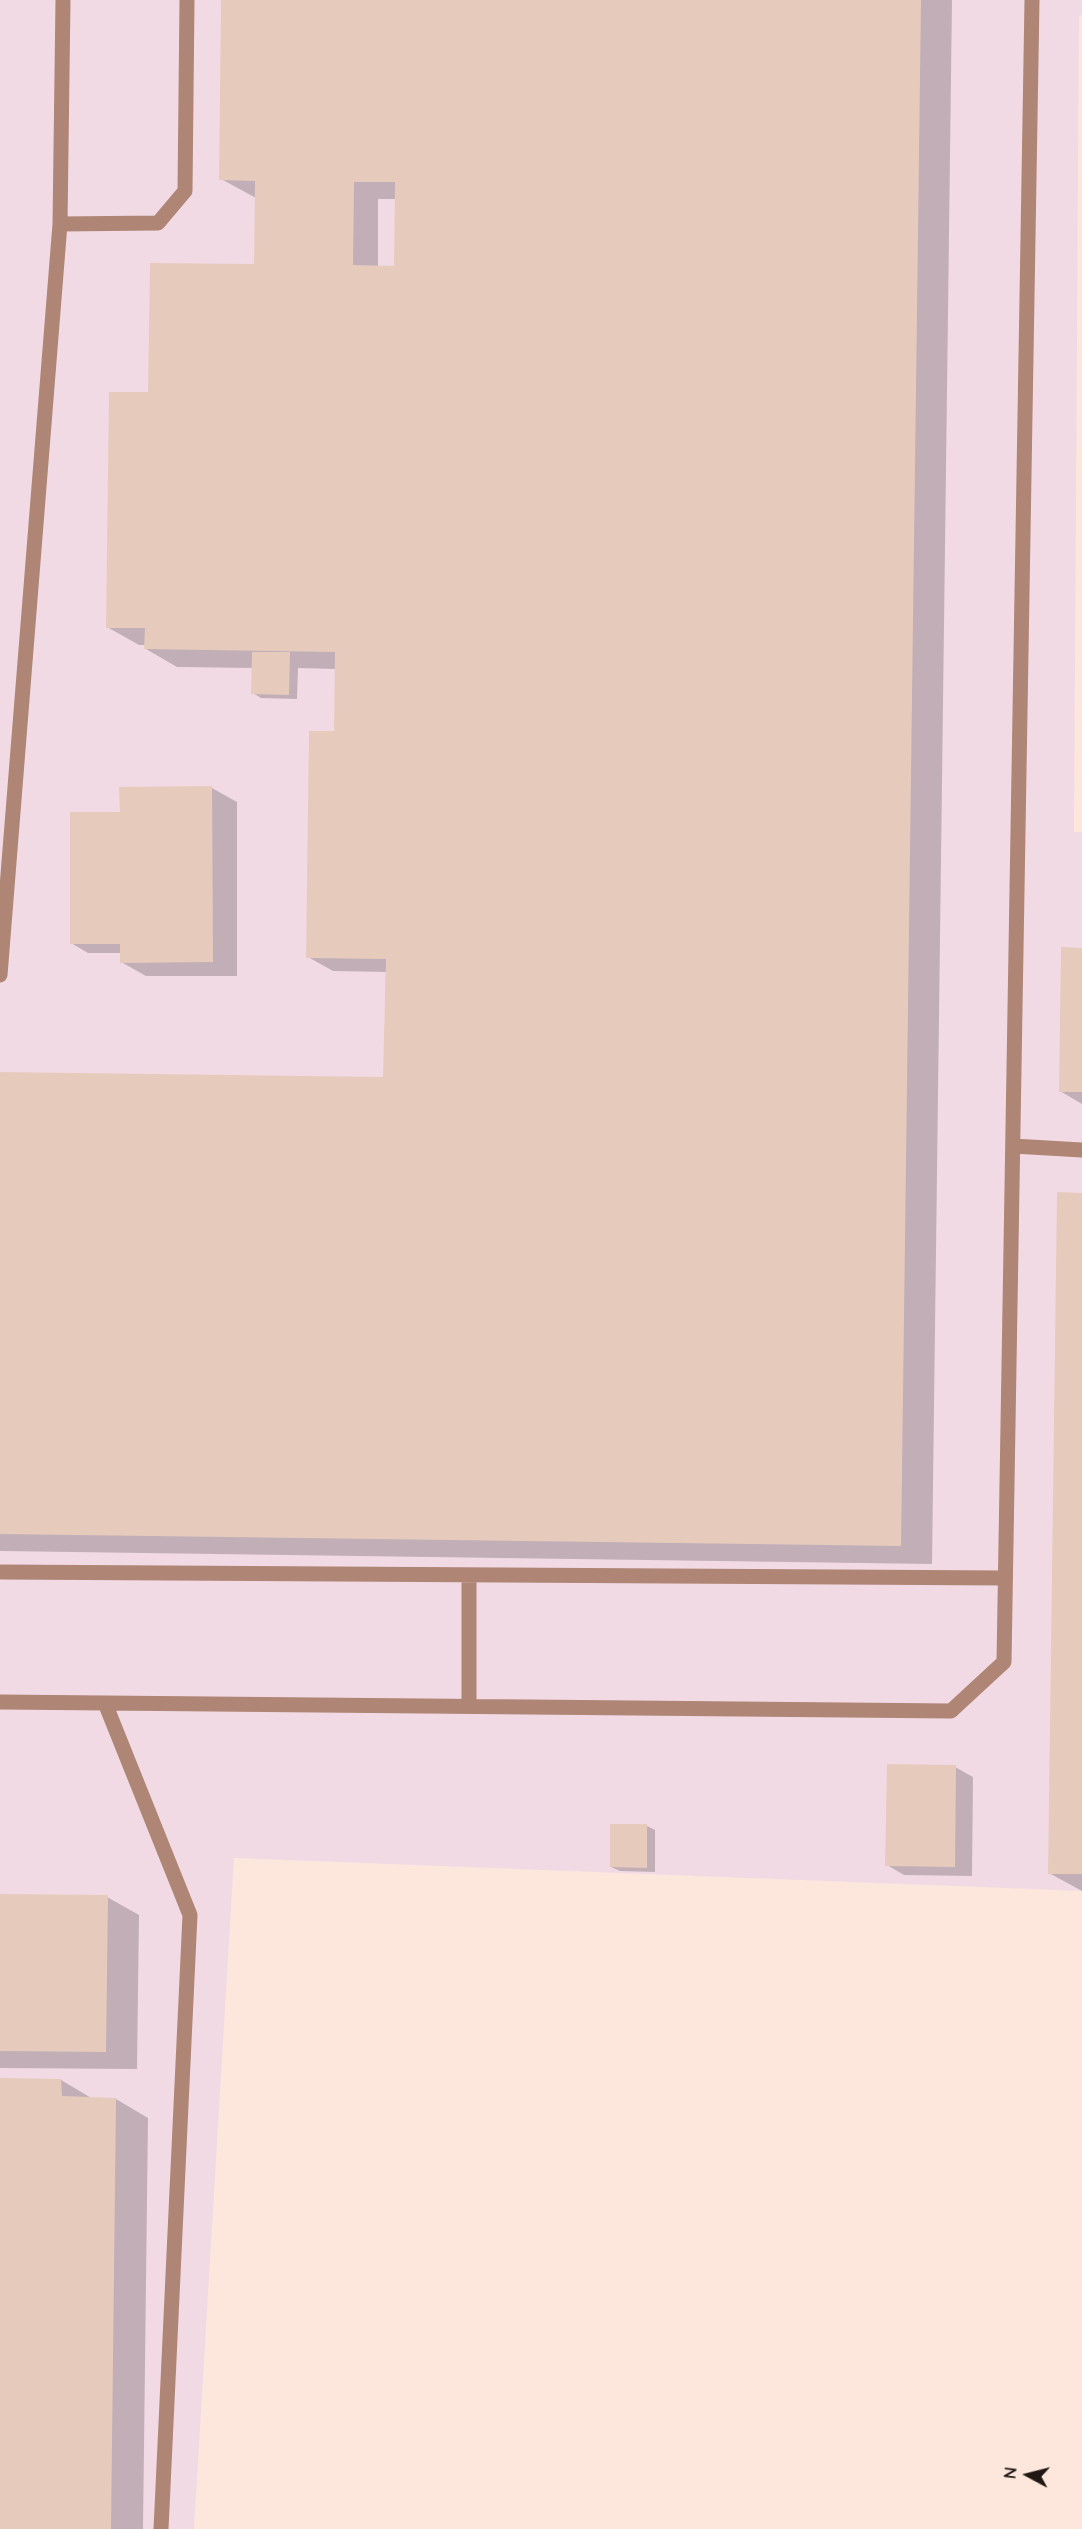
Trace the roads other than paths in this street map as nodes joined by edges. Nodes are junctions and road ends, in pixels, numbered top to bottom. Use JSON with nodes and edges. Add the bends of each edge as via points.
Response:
{"nodes":[{"id":1,"x":63,"y":0,"type":"edge"},
{"id":2,"x":187,"y":0,"type":"edge"},
{"id":3,"x":1032,"y":0,"type":"edge"},
{"id":4,"x":60,"y":224,"type":"junction"},
{"id":5,"x":0,"y":975,"type":"edge"},
{"id":6,"x":1013,"y":1146,"type":"junction"},
{"id":7,"x":1082,"y":1150,"type":"edge"},
{"id":8,"x":0,"y":1572,"type":"edge"},
{"id":9,"x":469,"y":1575,"type":"junction"},
{"id":10,"x":1005,"y":1578,"type":"junction"},
{"id":11,"x":0,"y":1702,"type":"edge"},
{"id":12,"x":105,"y":1703,"type":"junction"},
{"id":13,"x":469,"y":1706,"type":"junction"},
{"id":14,"x":161,"y":2529,"type":"edge"}],
"edges":[{"from":1,"to":4,"type":"lane"},
{"from":2,"to":4,"type":"lane","via":[[185,191],[158,223]]},
{"from":3,"to":6,"type":"lane"},
{"from":4,"to":5,"type":"lane"},
{"from":6,"to":7,"type":"lane"},
{"from":6,"to":10,"type":"lane"},
{"from":8,"to":9,"type":"lane"},
{"from":9,"to":10,"type":"lane"},
{"from":9,"to":13,"type":"lane"},
{"from":10,"to":13,"type":"lane","via":[[1004,1662],[951,1711]]},
{"from":11,"to":12,"type":"lane"},
{"from":12,"to":13,"type":"lane"},
{"from":12,"to":14,"type":"lane","via":[[190,1915]]}]}
